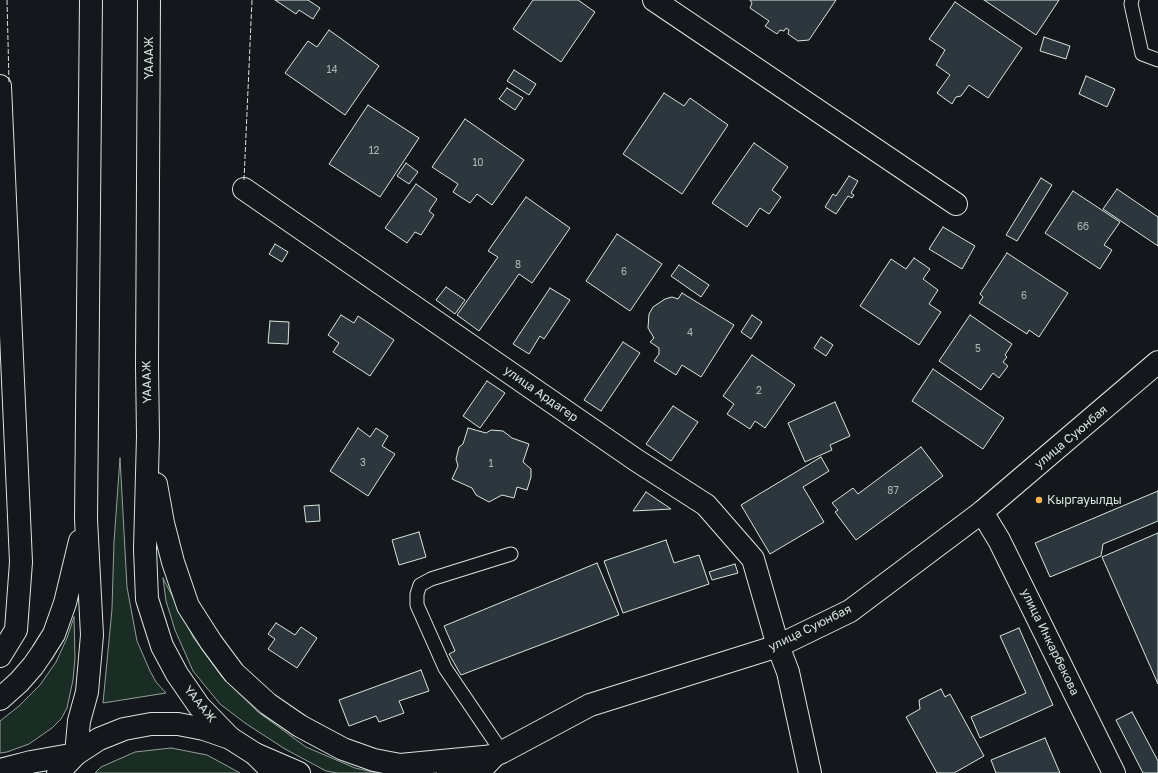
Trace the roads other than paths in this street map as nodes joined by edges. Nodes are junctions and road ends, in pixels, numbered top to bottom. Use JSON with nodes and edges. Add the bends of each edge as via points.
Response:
{"nodes":[{"id":1,"x":90,"y":0,"type":"edge"},
{"id":2,"x":149,"y":0,"type":"edge"},
{"id":3,"x":654,"y":0,"type":"edge"},
{"id":4,"x":1132,"y":0,"type":"edge"},
{"id":5,"x":1158,"y":60,"type":"edge"},
{"id":6,"x":0,"y":86,"type":"edge"},
{"id":7,"x":244,"y":188,"type":"dead end"},
{"id":8,"x":956,"y":204,"type":"dead end"},
{"id":9,"x":1158,"y":362,"type":"edge"},
{"id":10,"x":148,"y":436,"type":"junction"},
{"id":11,"x":982,"y":512,"type":"junction"},
{"id":12,"x":86,"y":518,"type":"junction"},
{"id":13,"x":511,"y":554,"type":"dead end"},
{"id":14,"x":8,"y":623,"type":"edge"},
{"id":15,"x":778,"y":646,"type":"junction"},
{"id":16,"x":0,"y":656,"type":"edge"},
{"id":17,"x":0,"y":699,"type":"edge"},
{"id":18,"x":230,"y":738,"type":"junction"},
{"id":19,"x":76,"y":754,"type":"junction"},
{"id":20,"x":255,"y":754,"type":"junction"},
{"id":21,"x":498,"y":754,"type":"junction"},
{"id":22,"x":0,"y":770,"type":"edge"},
{"id":23,"x":58,"y":773,"type":"edge"},
{"id":24,"x":274,"y":773,"type":"edge"},
{"id":25,"x":299,"y":773,"type":"edge"},
{"id":26,"x":448,"y":773,"type":"edge"},
{"id":27,"x":471,"y":773,"type":"edge"},
{"id":28,"x":478,"y":773,"type":"edge"},
{"id":29,"x":810,"y":773,"type":"edge"},
{"id":30,"x":1114,"y":773,"type":"edge"}],
"edges":[{"from":1,"to":12,"type":"main road"},
{"from":2,"to":10,"type":"main road","name":"ҮАААЖ","via":[[146,366]]},
{"from":3,"to":8,"type":"main road"},
{"from":4,"to":5,"type":"lane","via":[[1142,54]]},
{"from":6,"to":14,"type":"main road","via":[[21,562]]},
{"from":7,"to":15,"type":"main road","name":"улица Ардагер","via":[[636,460],[706,505],[753,559]]},
{"from":9,"to":11,"type":"main road","name":"улица Суюнбая"},
{"from":10,"to":18,"type":"main road","name":"ҮАААЖ","via":[[145,549],[147,599],[162,646],[177,674],[199,706]]},
{"from":10,"to":21,"type":"main road","via":[[163,523],[188,606],[234,673],[268,704],[300,726],[343,749],[374,760],[400,765]]},
{"from":11,"to":15,"type":"main road","name":"улица Суюнбая","via":[[850,610]]},
{"from":11,"to":30,"type":"main road","name":"улица Инкарбекова","via":[[1003,547]]},
{"from":12,"to":17,"type":"main road","via":[[65,603],[54,634],[33,666]]},
{"from":12,"to":19,"type":"main road","via":[[92,635],[87,692],[79,721]]},
{"from":13,"to":21,"type":"lane","via":[[431,579],[420,585],[417,594],[417,605],[445,668]]},
{"from":14,"to":16,"type":"main road"},
{"from":15,"to":21,"type":"main road","name":"улица Суюнбая","via":[[590,706]]},
{"from":15,"to":29,"type":"main road","name":"улица Ардагер","via":[[788,672]]},
{"from":18,"to":19,"type":"main road","via":[[184,725],[151,724],[124,729]]},
{"from":18,"to":20,"type":"main road"},
{"from":19,"to":22,"type":"main road"},
{"from":19,"to":23,"type":"main road"},
{"from":20,"to":24,"type":"main road"},
{"from":20,"to":25,"type":"main road"},
{"from":21,"to":26,"type":"main road","name":"улица Суюнбая"},
{"from":21,"to":27,"type":"main road"},
{"from":21,"to":28,"type":"main road"}]}
